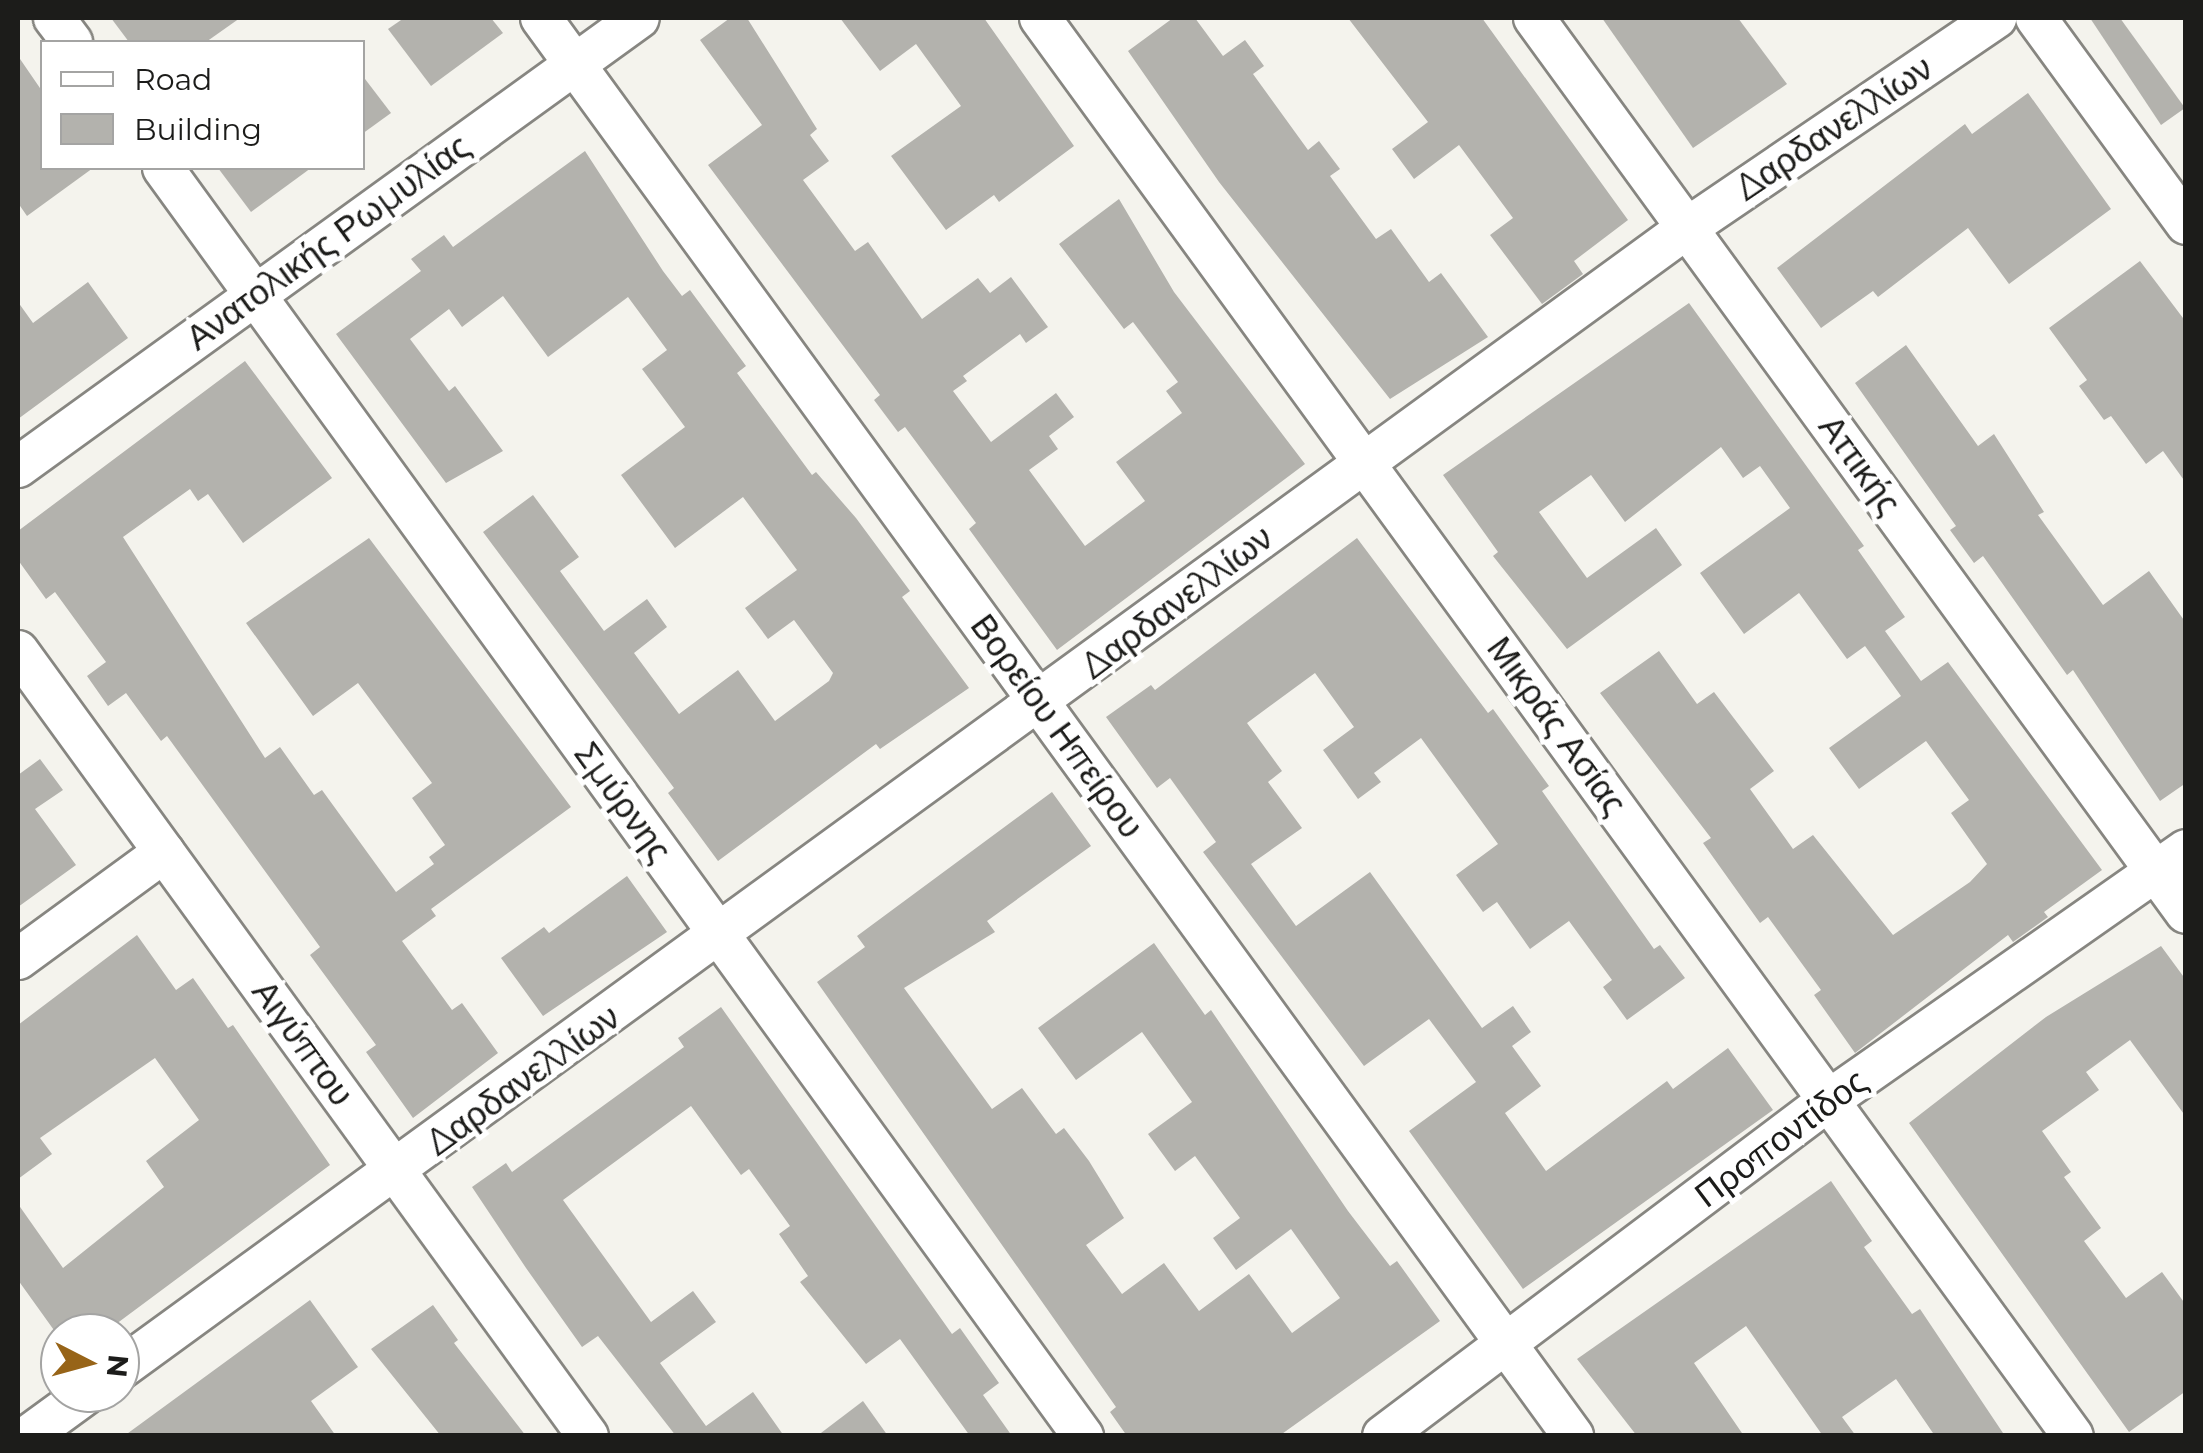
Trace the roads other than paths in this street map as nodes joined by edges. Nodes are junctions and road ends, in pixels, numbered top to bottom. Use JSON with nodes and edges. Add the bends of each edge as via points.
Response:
{"nodes":[{"id":1,"x":54,"y":18,"type":"edge"},
{"id":2,"x":541,"y":18,"type":"edge"},
{"id":3,"x":638,"y":18,"type":"edge"},
{"id":4,"x":1040,"y":18,"type":"edge"},
{"id":5,"x":1534,"y":18,"type":"edge"},
{"id":6,"x":1996,"y":18,"type":"edge"},
{"id":7,"x":2036,"y":18,"type":"edge"},
{"id":8,"x":70,"y":40,"type":"edge"},
{"id":9,"x":575,"y":64,"type":"junction"},
{"id":10,"x":164,"y":170,"type":"edge"},
{"id":11,"x":2186,"y":224,"type":"edge"},
{"id":12,"x":1687,"y":228,"type":"junction"},
{"id":13,"x":256,"y":295,"type":"junction"},
{"id":14,"x":1364,"y":462,"type":"junction"},
{"id":15,"x":18,"y":468,"type":"edge"},
{"id":16,"x":18,"y":651,"type":"edge"},
{"id":17,"x":1040,"y":703,"type":"junction"},
{"id":18,"x":164,"y":852,"type":"junction"},
{"id":19,"x":2170,"y":860,"type":"edge"},
{"id":20,"x":2186,"y":913,"type":"edge"},
{"id":21,"x":721,"y":937,"type":"junction"},
{"id":22,"x":18,"y":959,"type":"edge"},
{"id":23,"x":1829,"y":1100,"type":"junction"},
{"id":24,"x":396,"y":1171,"type":"junction"},
{"id":25,"x":1506,"y":1344,"type":"junction"},
{"id":26,"x":140,"y":1356,"type":"edge"},
{"id":27,"x":60,"y":1413,"type":"edge"},
{"id":28,"x":28,"y":1436,"type":"edge"},
{"id":29,"x":588,"y":1436,"type":"edge"},
{"id":30,"x":1083,"y":1436,"type":"edge"},
{"id":31,"x":1383,"y":1436,"type":"edge"},
{"id":32,"x":1573,"y":1436,"type":"edge"},
{"id":33,"x":2073,"y":1436,"type":"edge"}],
"edges":[{"from":1,"to":8,"type":"street"},
{"from":2,"to":9,"type":"street","name":"Βορείου Ηπείρου"},
{"from":3,"to":9,"type":"street","name":"Ανατολικής Ρωμυλίας"},
{"from":4,"to":14,"type":"street","name":"Μικράς Ασίας"},
{"from":5,"to":12,"type":"street","name":"Αττικής"},
{"from":6,"to":12,"type":"street","name":"Δαρδανελλίων"},
{"from":7,"to":11,"type":"street"},
{"from":9,"to":13,"type":"street","name":"Ανατολικής Ρωμυλίας"},
{"from":9,"to":17,"type":"street","name":"Βορείου Ηπείρου"},
{"from":10,"to":13,"type":"street","name":"Σμύρνης"},
{"from":12,"to":14,"type":"street","name":"Δαρδανελλίων"},
{"from":12,"to":19,"type":"street","name":"Αττικής"},
{"from":13,"to":15,"type":"street","name":"Ανατολικής Ρωμυλίας"},
{"from":13,"to":21,"type":"street","name":"Σμύρνης"},
{"from":14,"to":17,"type":"street","name":"Δαρδανελλίων"},
{"from":14,"to":23,"type":"street","name":"Μικράς Ασίας"},
{"from":16,"to":18,"type":"street","name":"Αιγύπτου"},
{"from":17,"to":21,"type":"street","name":"Δαρδανελλίων"},
{"from":17,"to":25,"type":"street","name":"Βορείου Ηπείρου"},
{"from":18,"to":22,"type":"street"},
{"from":18,"to":24,"type":"street","name":"Αιγύπτου"},
{"from":19,"to":20,"type":"street","name":"Αττικής"},
{"from":19,"to":23,"type":"street","name":"Προποντίδος"},
{"from":21,"to":24,"type":"street","name":"Δαρδανελλίων"},
{"from":21,"to":30,"type":"street","name":"Σμύρνης"},
{"from":23,"to":25,"type":"street","name":"Προποντίδος"},
{"from":23,"to":33,"type":"street","name":"Μικράς Ασίας"},
{"from":24,"to":26,"type":"street","name":"Δαρδανελλίων"},
{"from":24,"to":29,"type":"street","name":"Αιγύπτου"},
{"from":25,"to":31,"type":"street","name":"Προποντίδος"},
{"from":25,"to":32,"type":"street","name":"Βορείου Ηπείρου"},
{"from":27,"to":28,"type":"street"}]}
